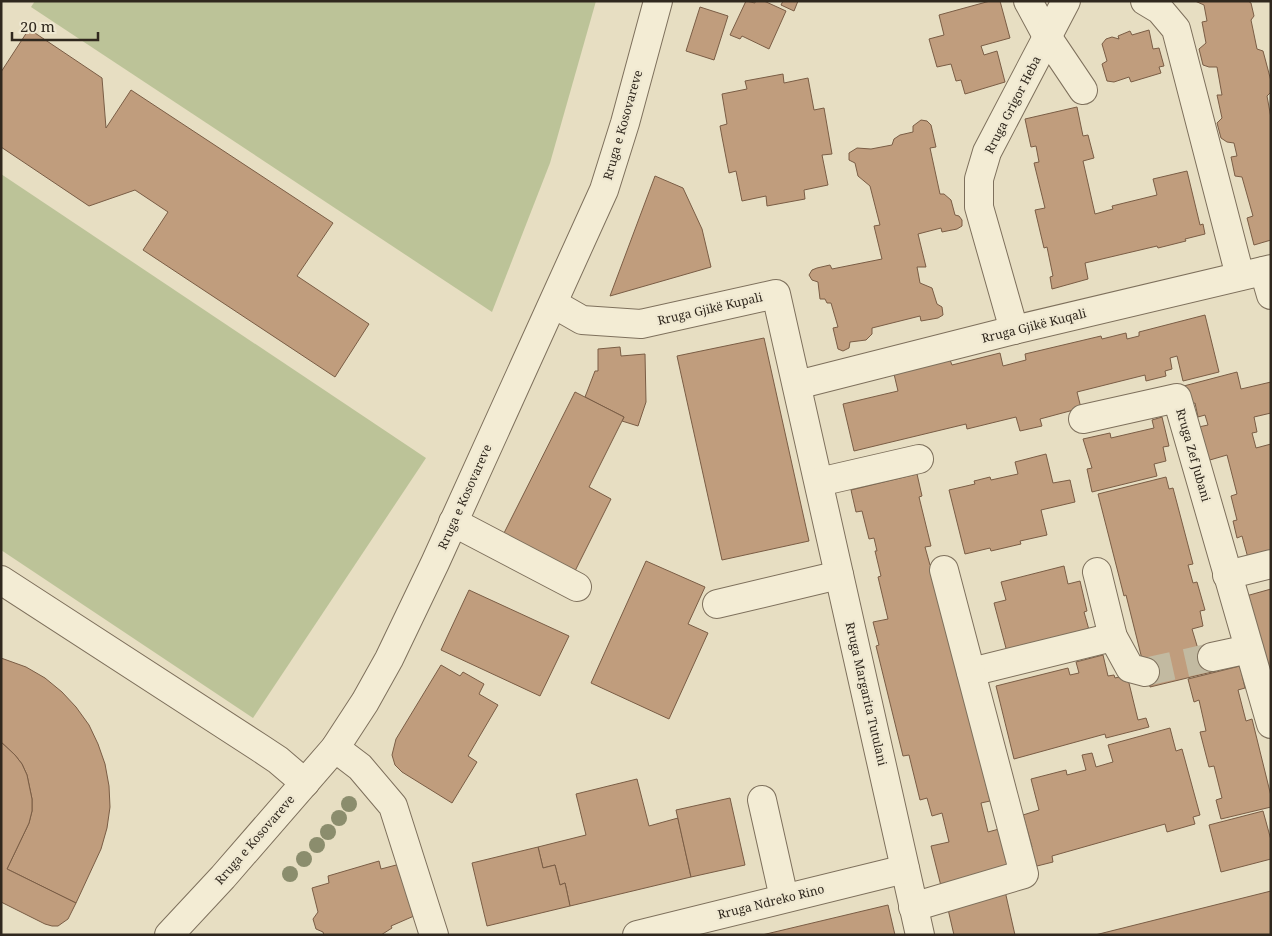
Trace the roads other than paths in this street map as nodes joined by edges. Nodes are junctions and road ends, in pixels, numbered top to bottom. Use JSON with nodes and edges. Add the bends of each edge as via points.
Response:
{"nodes":[{"id":1,"x":658,"y":1,"type":"edge"},
{"id":2,"x":1028,"y":1,"type":"edge"},
{"id":3,"x":1066,"y":1,"type":"edge"},
{"id":4,"x":1145,"y":1,"type":"edge"},
{"id":5,"x":1048,"y":38,"type":"junction"},
{"id":6,"x":1083,"y":90,"type":"dead end"},
{"id":7,"x":1261,"y":278,"type":"edge"},
{"id":8,"x":554,"y":304,"type":"junction"},
{"id":9,"x":1014,"y":330,"type":"junction"},
{"id":10,"x":797,"y":385,"type":"junction"},
{"id":11,"x":1083,"y":419,"type":"dead end"},
{"id":12,"x":919,"y":459,"type":"dead end"},
{"id":13,"x":818,"y":482,"type":"junction"},
{"id":14,"x":453,"y":522,"type":"junction"},
{"id":15,"x":1271,"y":564,"type":"edge"},
{"id":16,"x":944,"y":570,"type":"dead end"},
{"id":17,"x":1097,"y":572,"type":"dead end"},
{"id":18,"x":839,"y":575,"type":"junction"},
{"id":19,"x":1227,"y":575,"type":"junction"},
{"id":20,"x":1,"y":580,"type":"edge"},
{"id":21,"x":577,"y":587,"type":"dead end"},
{"id":22,"x":717,"y":604,"type":"dead end"},
{"id":23,"x":1113,"y":637,"type":"junction"},
{"id":24,"x":1249,"y":649,"type":"junction"},
{"id":25,"x":1212,"y":658,"type":"tunnel mouth"},
{"id":26,"x":971,"y":672,"type":"junction"},
{"id":27,"x":1145,"y":672,"type":"tunnel mouth"},
{"id":28,"x":1271,"y":724,"type":"edge"},
{"id":29,"x":335,"y":748,"type":"junction"},
{"id":30,"x":305,"y":782,"type":"junction"},
{"id":31,"x":762,"y":800,"type":"dead end"},
{"id":32,"x":905,"y":869,"type":"junction"},
{"id":33,"x":784,"y":898,"type":"junction"},
{"id":34,"x":913,"y":907,"type":"junction"},
{"id":35,"x":169,"y":935,"type":"edge"},
{"id":36,"x":434,"y":935,"type":"edge"},
{"id":37,"x":637,"y":935,"type":"edge"},
{"id":38,"x":920,"y":935,"type":"edge"}],
"edges":[{"from":1,"to":8,"type":"street","name":"Rruga e Kosovareve","via":[[604,190]]},
{"from":2,"to":5,"type":"street"},
{"from":3,"to":5,"type":"street","name":"Rruga Grigor Heba"},
{"from":4,"to":7,"type":"street","via":[[1160,10],[1176,30]]},
{"from":5,"to":6,"type":"street"},
{"from":5,"to":9,"type":"street","name":"Rruga Grigor Heba","via":[[987,152],[979,179],[980,206]]},
{"from":7,"to":9,"type":"street","name":"Rruga Gjikë Kuqali"},
{"from":8,"to":10,"type":"street","name":"Rruga Gjikë Kupali","via":[[582,320],[641,324],[776,294]]},
{"from":8,"to":14,"type":"street","name":"Rruga e Kosovareve"},
{"from":9,"to":10,"type":"street","name":"Rruga Gjikë Kuqali"},
{"from":10,"to":13,"type":"street","name":"Rruga Margarita Tutulani"},
{"from":11,"to":19,"type":"street","name":"Rruga Zef Jubani","via":[[1177,398]]},
{"from":12,"to":13,"type":"street"},
{"from":13,"to":18,"type":"street","name":"Rruga Margarita Tutulani"},
{"from":14,"to":21,"type":"street"},
{"from":14,"to":29,"type":"street","name":"Rruga e Kosovareve","via":[[389,659]]},
{"from":15,"to":19,"type":"street"},
{"from":16,"to":26,"type":"street"},
{"from":17,"to":23,"type":"street"},
{"from":18,"to":22,"type":"street"},
{"from":18,"to":32,"type":"street","name":"Rruga Margarita Tutulani"},
{"from":19,"to":24,"type":"street","name":"Rruga Zef Jubani"},
{"from":20,"to":30,"type":"street","via":[[266,752]]},
{"from":23,"to":26,"type":"street"},
{"from":23,"to":27,"type":"street","via":[[1130,668]]},
{"from":24,"to":25,"type":"street"},
{"from":24,"to":28,"type":"street","name":"Rruga Zef Jubani"},
{"from":26,"to":34,"type":"street","via":[[1024,874]]},
{"from":29,"to":30,"type":"street","name":"Rruga e Kosovareve"},
{"from":29,"to":36,"type":"street","via":[[360,767],[393,806]]},
{"from":30,"to":35,"type":"street","name":"Rruga e Kosovareve"},
{"from":31,"to":33,"type":"street"},
{"from":32,"to":33,"type":"street","name":"Rruga Ndreko Rino"},
{"from":32,"to":34,"type":"street","name":"Rruga Margarita Tutulani"},
{"from":33,"to":37,"type":"street","name":"Rruga Ndreko Rino"},
{"from":34,"to":38,"type":"street","name":"Rruga Margarita Tutulani"}]}
